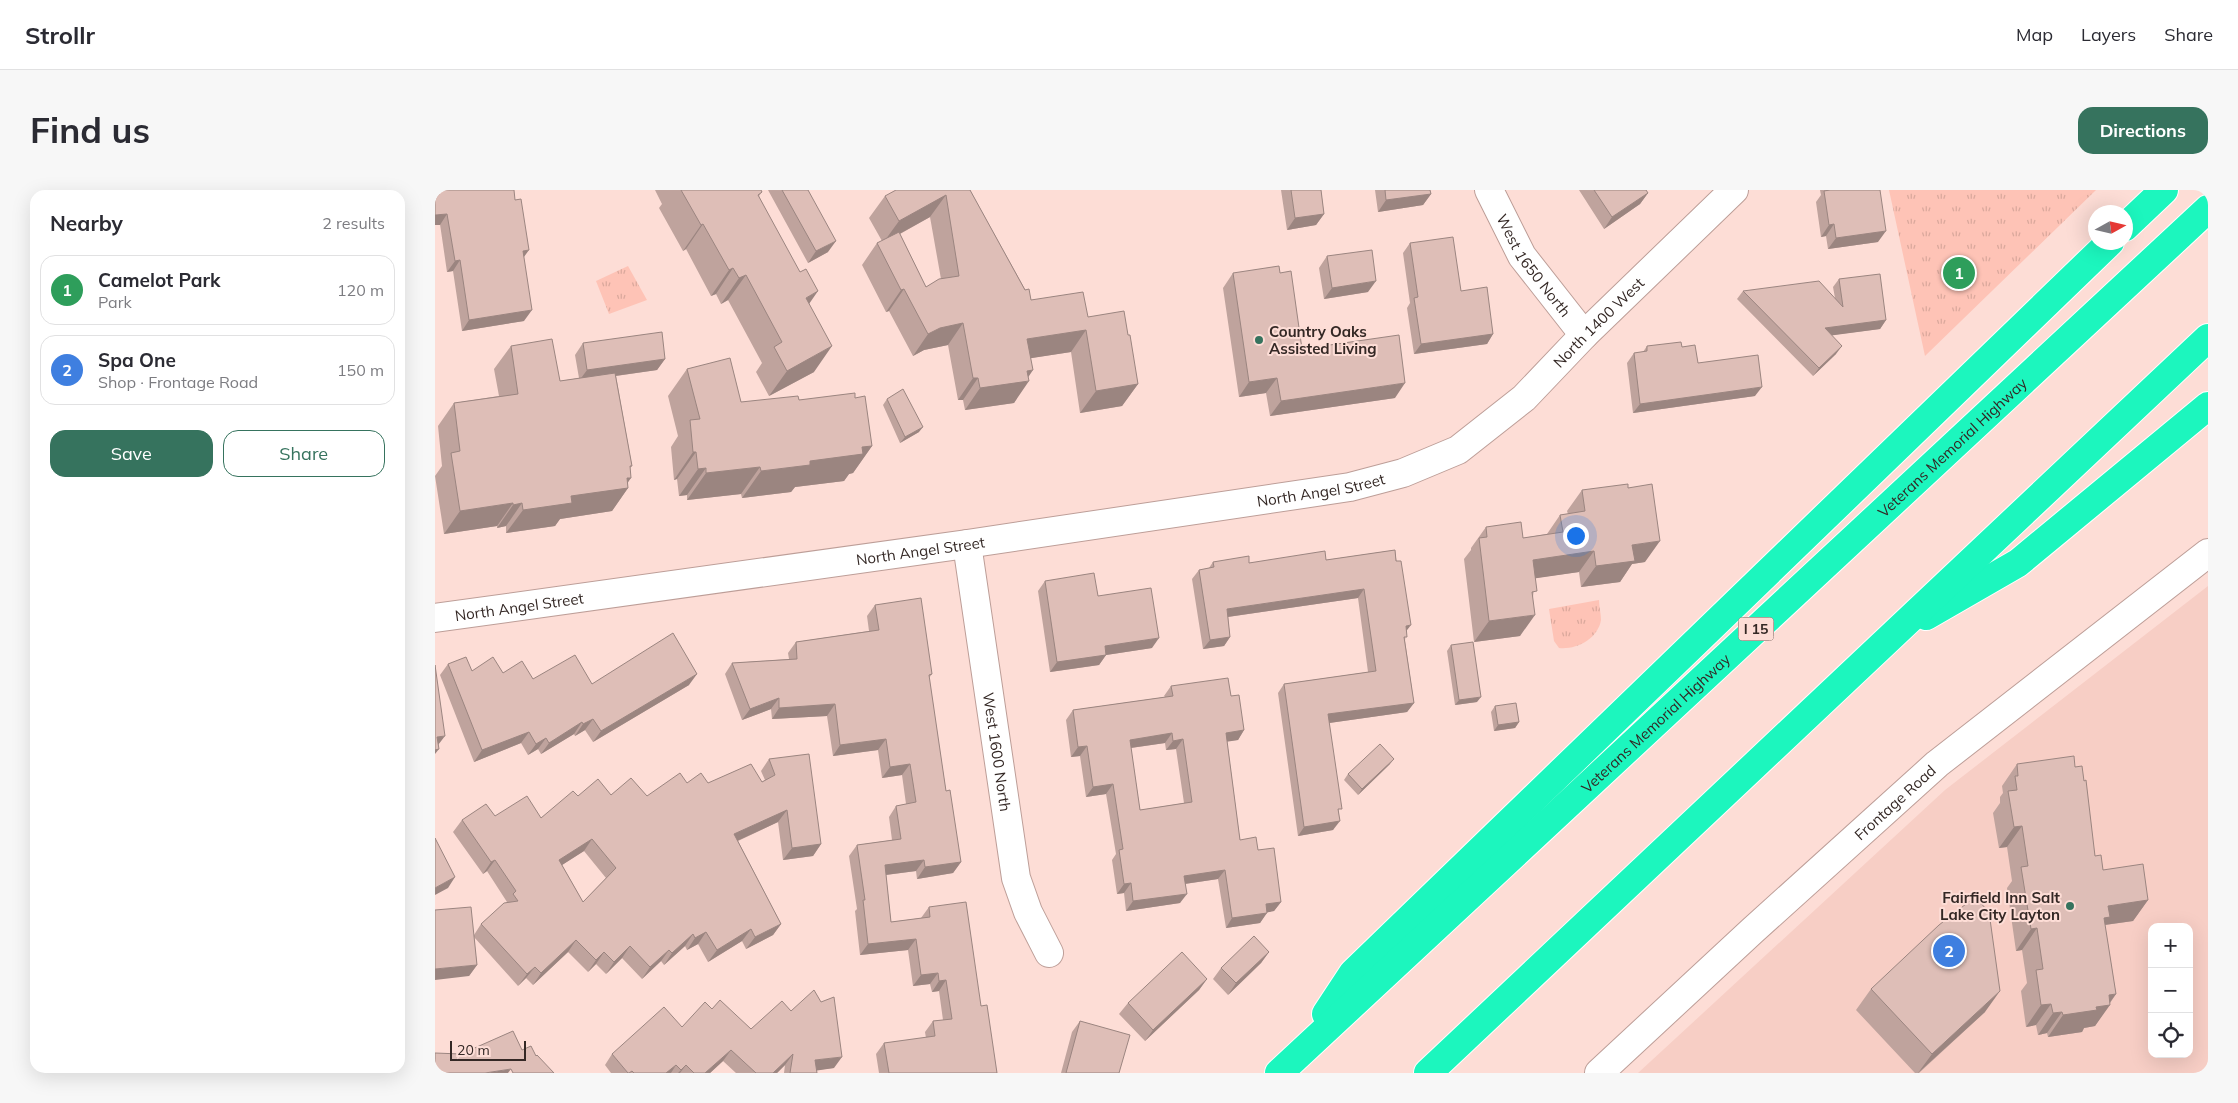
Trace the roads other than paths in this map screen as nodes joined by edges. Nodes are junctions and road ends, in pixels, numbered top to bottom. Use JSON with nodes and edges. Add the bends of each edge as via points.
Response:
{"nodes":[{"id":1,"x":1489,"y":190,"type":"edge"},
{"id":2,"x":1734,"y":190,"type":"edge"},
{"id":3,"x":2164,"y":190,"type":"edge"},
{"id":4,"x":2208,"y":209,"type":"edge"},
{"id":5,"x":2133,"y":219,"type":"edge"},
{"id":6,"x":2102,"y":250,"type":"edge"},
{"id":7,"x":1584,"y":335,"type":"junction"},
{"id":8,"x":2208,"y":338,"type":"edge"},
{"id":9,"x":2208,"y":406,"type":"edge"},
{"id":10,"x":1403,"y":473,"type":"joint"},
{"id":11,"x":967,"y":544,"type":"junction"},
{"id":12,"x":2208,"y":553,"type":"edge"},
{"id":13,"x":435,"y":618,"type":"edge"},
{"id":14,"x":1886,"y":639,"type":"junction"},
{"id":15,"x":1049,"y":953,"type":"dead end"},
{"id":16,"x":1303,"y":1048,"type":"junction"},
{"id":17,"x":1279,"y":1073,"type":"edge"},
{"id":18,"x":1428,"y":1073,"type":"edge"},
{"id":19,"x":1599,"y":1073,"type":"edge"}],
"edges":[{"from":1,"to":7,"type":"street","name":"West 1650 North","via":[[1523,256]]},
{"from":2,"to":7,"type":"street","name":"North 1400 West"},
{"from":3,"to":5,"type":"highway"},
{"from":4,"to":16,"type":"highway","name":"Veterans Memorial Highway","number":"I 15"},
{"from":6,"to":16,"type":"highway","via":[[1353,973]]},
{"from":7,"to":10,"type":"street","name":"North 1400 West","via":[[1524,398],[1458,450]]},
{"from":8,"to":14,"type":"highway"},
{"from":9,"to":14,"type":"highway","via":[[2018,563]]},
{"from":10,"to":11,"type":"street","name":"North Angel Street","via":[[1350,487]]},
{"from":11,"to":13,"type":"street","name":"North Angel Street"},
{"from":11,"to":15,"type":"street","name":"West 1600 North","via":[[1016,878],[1028,912]]},
{"from":12,"to":19,"type":"street","name":"Frontage Road","via":[[1937,764]]},
{"from":14,"to":18,"type":"highway"},
{"from":16,"to":17,"type":"highway","name":"Veterans Memorial Highway","number":"I 15"}]}
